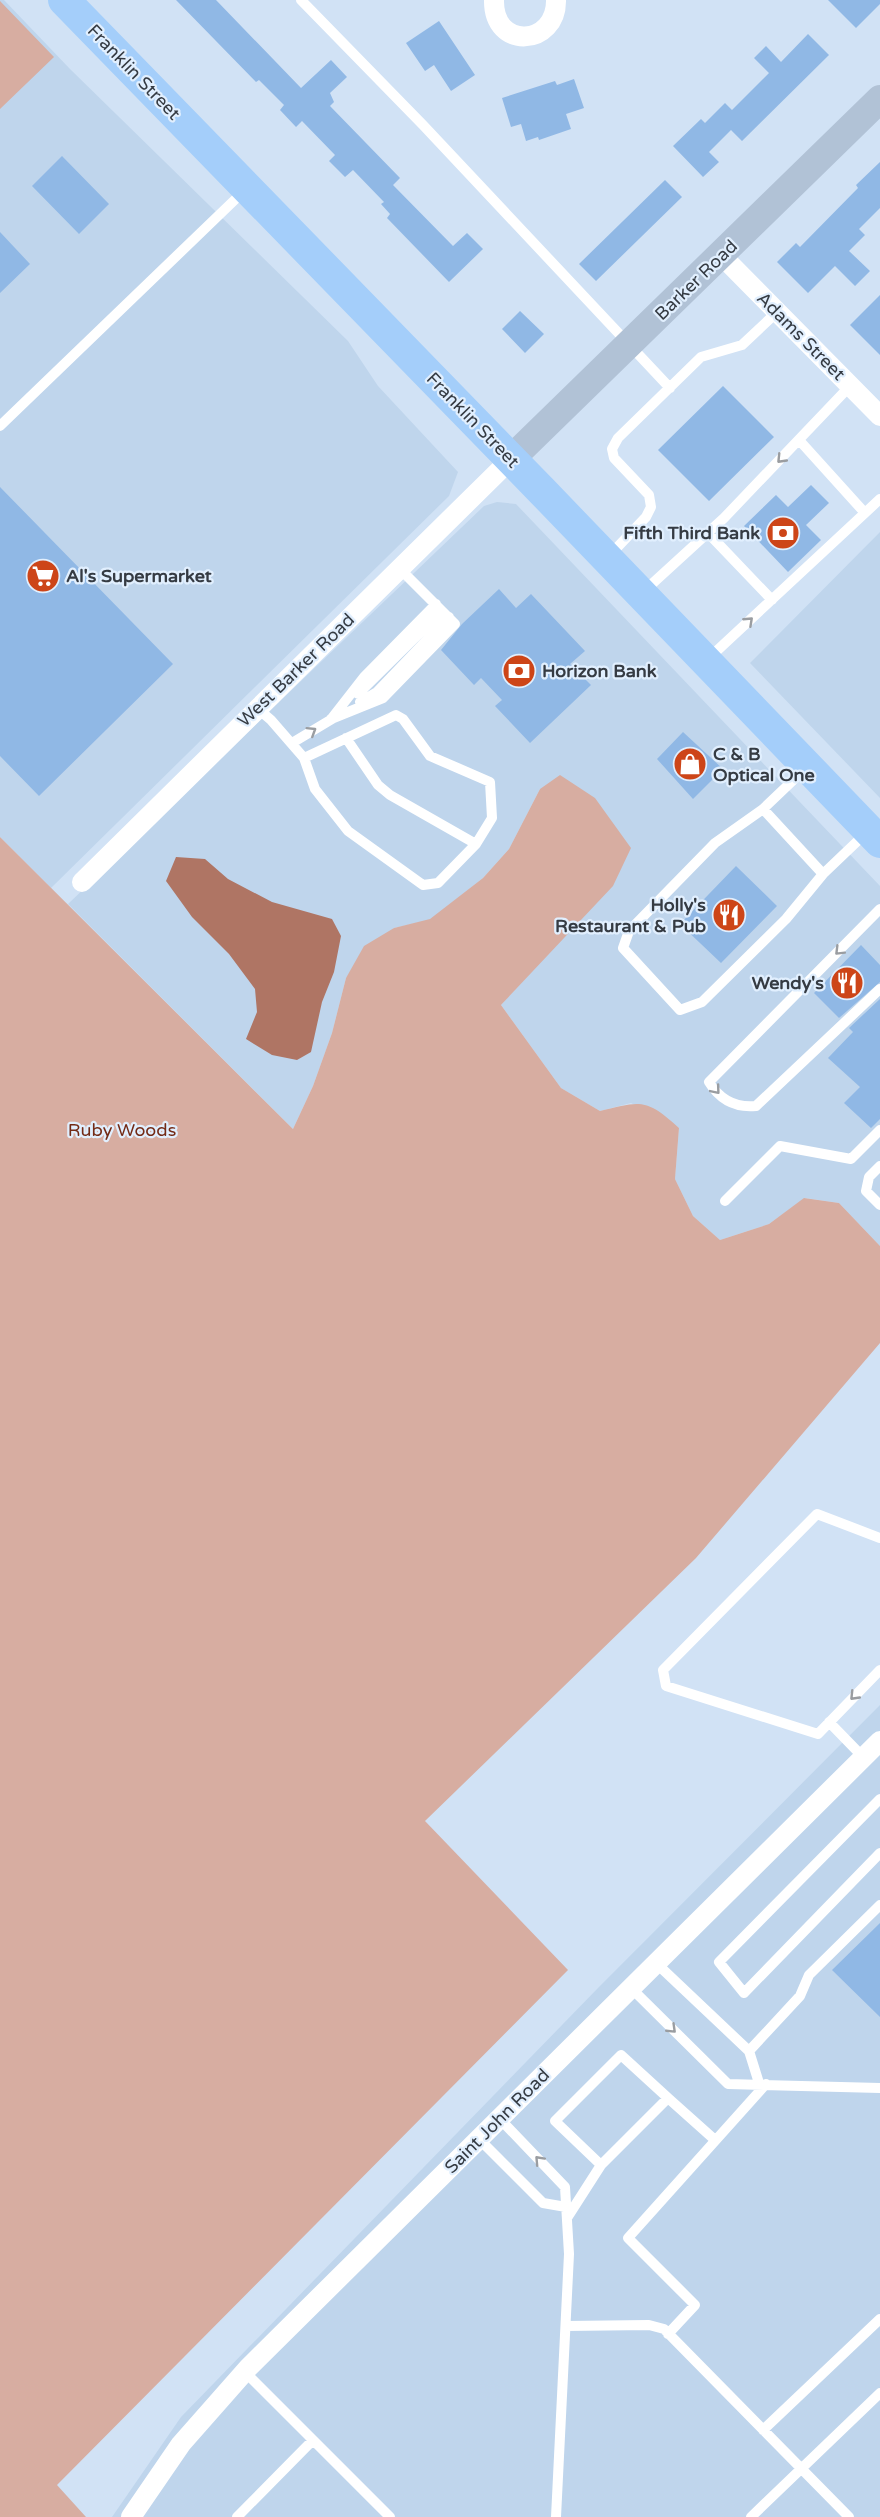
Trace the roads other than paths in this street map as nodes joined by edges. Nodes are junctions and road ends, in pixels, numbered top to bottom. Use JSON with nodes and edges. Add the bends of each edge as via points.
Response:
{"nodes":[{"id":1,"x":64,"y":0,"type":"edge"},
{"id":2,"x":301,"y":0,"type":"edge"},
{"id":3,"x":495,"y":0,"type":"edge"},
{"id":4,"x":556,"y":0,"type":"edge"},
{"id":5,"x":880,"y":99,"type":"edge"},
{"id":6,"x":247,"y":188,"type":"junction"},
{"id":7,"x":721,"y":255,"type":"junction"},
{"id":8,"x":777,"y":312,"type":"junction"},
{"id":9,"x":630,"y":344,"type":"junction"},
{"id":10,"x":850,"y":386,"type":"junction"},
{"id":11,"x":670,"y":388,"type":"junction"},
{"id":12,"x":880,"y":416,"type":"edge"},
{"id":13,"x":0,"y":426,"type":"edge"},
{"id":14,"x":799,"y":440,"type":"junction"},
{"id":15,"x":512,"y":459,"type":"junction"},
{"id":16,"x":880,"y":499,"type":"edge"},
{"id":17,"x":865,"y":513,"type":"junction"},
{"id":18,"x":708,"y":532,"type":"junction"},
{"id":19,"x":607,"y":558,"type":"junction"},
{"id":20,"x":400,"y":569,"type":"junction"},
{"id":21,"x":641,"y":594,"type":"junction"},
{"id":22,"x":772,"y":600,"type":"junction"},
{"id":23,"x":442,"y":611,"type":"junction"},
{"id":24,"x":706,"y":661,"type":"junction"},
{"id":25,"x":257,"y":708,"type":"junction"},
{"id":26,"x":331,"y":718,"type":"junction"},
{"id":27,"x":346,"y":738,"type":"junction"},
{"id":28,"x":292,"y":743,"type":"junction"},
{"id":29,"x":304,"y":758,"type":"junction"},
{"id":30,"x":807,"y":767,"type":"junction"},
{"id":31,"x":763,"y":809,"type":"junction"},
{"id":32,"x":874,"y":836,"type":"edge"},
{"id":33,"x":476,"y":844,"type":"junction"},
{"id":34,"x":823,"y":874,"type":"junction"},
{"id":35,"x":82,"y":882,"type":"dead end"},
{"id":36,"x":880,"y":909,"type":"edge"},
{"id":37,"x":880,"y":988,"type":"edge"},
{"id":38,"x":880,"y":1130,"type":"edge"},
{"id":39,"x":880,"y":1166,"type":"edge"},
{"id":40,"x":725,"y":1201,"type":"dead end"},
{"id":41,"x":880,"y":1205,"type":"edge"},
{"id":42,"x":880,"y":1538,"type":"edge"},
{"id":43,"x":880,"y":1670,"type":"edge"},
{"id":44,"x":829,"y":1722,"type":"junction"},
{"id":45,"x":880,"y":1741,"type":"edge"},
{"id":46,"x":863,"y":1757,"type":"junction"},
{"id":47,"x":880,"y":1799,"type":"edge"},
{"id":48,"x":880,"y":1853,"type":"edge"},
{"id":49,"x":880,"y":1905,"type":"edge"},
{"id":50,"x":656,"y":1963,"type":"junction"},
{"id":51,"x":631,"y":1988,"type":"junction"},
{"id":52,"x":749,"y":2051,"type":"junction"},
{"id":53,"x":763,"y":2083,"type":"junction"},
{"id":54,"x":880,"y":2088,"type":"edge"},
{"id":55,"x":668,"y":2098,"type":"junction"},
{"id":56,"x":500,"y":2118,"type":"junction"},
{"id":57,"x":479,"y":2139,"type":"junction"},
{"id":58,"x":715,"y":2140,"type":"junction"},
{"id":59,"x":601,"y":2165,"type":"junction"},
{"id":60,"x":566,"y":2212,"type":"junction"},
{"id":61,"x":880,"y":2319,"type":"edge"},
{"id":62,"x":566,"y":2326,"type":"junction"},
{"id":63,"x":668,"y":2334,"type":"junction"},
{"id":64,"x":245,"y":2372,"type":"junction"},
{"id":65,"x":880,"y":2393,"type":"edge"},
{"id":66,"x":763,"y":2430,"type":"junction"},
{"id":67,"x":313,"y":2440,"type":"junction"},
{"id":68,"x":801,"y":2469,"type":"junction"},
{"id":69,"x":131,"y":2517,"type":"edge"},
{"id":70,"x":237,"y":2517,"type":"edge"},
{"id":71,"x":390,"y":2517,"type":"edge"},
{"id":72,"x":556,"y":2517,"type":"edge"},
{"id":73,"x":751,"y":2517,"type":"edge"},
{"id":74,"x":849,"y":2517,"type":"edge"}],
"edges":[{"from":1,"to":6,"type":"main road","name":"Franklin Street"},
{"from":2,"to":9,"type":"lane"},
{"from":3,"to":4,"type":"street","via":[[498,22],[518,37],[529,37],[548,25]]},
{"from":5,"to":7,"type":"street","name":"Barker Road"},
{"from":6,"to":13,"type":"lane"},
{"from":6,"to":15,"type":"main road","name":"Franklin Street"},
{"from":7,"to":8,"type":"street","name":"Adams Street"},
{"from":7,"to":9,"type":"street","name":"Barker Road"},
{"from":8,"to":10,"type":"street","name":"Adams Street"},
{"from":8,"to":11,"type":"lane","via":[[742,345],[701,357]]},
{"from":9,"to":11,"type":"lane"},
{"from":9,"to":15,"type":"street","name":"Barker Road"},
{"from":10,"to":12,"type":"street","name":"Adams Street"},
{"from":10,"to":14,"type":"lane"},
{"from":11,"to":19,"type":"lane","via":[[618,438],[612,449],[614,458],[649,495],[651,507]]},
{"from":14,"to":17,"type":"lane"},
{"from":14,"to":18,"type":"lane","one_way":true},
{"from":15,"to":19,"type":"main road","name":"Franklin Street"},
{"from":15,"to":20,"type":"street","name":"West Barker Road"},
{"from":16,"to":17,"type":"lane"},
{"from":17,"to":22,"type":"lane"},
{"from":18,"to":21,"type":"lane"},
{"from":18,"to":22,"type":"lane"},
{"from":19,"to":21,"type":"main road","name":"Franklin Street"},
{"from":20,"to":23,"type":"lane"},
{"from":20,"to":25,"type":"street","name":"West Barker Road"},
{"from":21,"to":24,"type":"main road","name":"Franklin Street"},
{"from":24,"to":22,"type":"lane","one_way":true},
{"from":23,"to":26,"type":"lane"},
{"from":23,"to":26,"type":"lane","via":[[455,624],[383,698]]},
{"from":24,"to":30,"type":"main road","name":"Franklin Street"},
{"from":25,"to":28,"type":"lane"},
{"from":25,"to":35,"type":"street","name":"West Barker Road"},
{"from":28,"to":26,"type":"lane","one_way":true},
{"from":27,"to":29,"type":"lane"},
{"from":27,"to":33,"type":"lane","via":[[378,785],[390,795]]},
{"from":27,"to":33,"type":"lane","via":[[396,715],[403,718],[430,756],[490,782],[492,818]]},
{"from":28,"to":29,"type":"lane"},
{"from":29,"to":33,"type":"lane","via":[[315,789],[348,831],[423,885],[438,883]]},
{"from":30,"to":31,"type":"lane"},
{"from":30,"to":32,"type":"main road","name":"Franklin Street"},
{"from":31,"to":34,"type":"lane"},
{"from":31,"to":34,"type":"lane","via":[[715,843],[629,930],[623,948],[630,956],[680,1010],[702,1002],[786,919]]},
{"from":32,"to":34,"type":"lane"},
{"from":36,"to":37,"type":"lane","one_way":true,"via":[[709,1082],[717,1095],[740,1107],[756,1106]]},
{"from":38,"to":40,"type":"lane","via":[[851,1159],[780,1146]]},
{"from":39,"to":41,"type":"lane","via":[[869,1177],[866,1191]]},
{"from":42,"to":44,"type":"lane","via":[[817,1514],[663,1670],[666,1686],[818,1734]]},
{"from":43,"to":44,"type":"lane","one_way":true},
{"from":44,"to":46,"type":"lane"},
{"from":45,"to":46,"type":"street","name":"Saint John Road"},
{"from":46,"to":50,"type":"street","name":"Saint John Road"},
{"from":47,"to":48,"type":"lane","via":[[719,1962],[744,1993]]},
{"from":49,"to":52,"type":"lane","via":[[809,1975],[800,1996]]},
{"from":50,"to":51,"type":"street","name":"Saint John Road"},
{"from":50,"to":52,"type":"lane"},
{"from":51,"to":53,"type":"lane","one_way":true,"via":[[728,2084]]},
{"from":51,"to":56,"type":"street","name":"Saint John Road"},
{"from":52,"to":53,"type":"lane"},
{"from":53,"to":54,"type":"lane"},
{"from":53,"to":58,"type":"lane"},
{"from":55,"to":58,"type":"lane"},
{"from":55,"to":59,"type":"lane"},
{"from":55,"to":59,"type":"lane","via":[[621,2055],[555,2121]]},
{"from":56,"to":57,"type":"street","name":"Saint John Road"},
{"from":60,"to":56,"type":"lane","one_way":true,"via":[[565,2187]]},
{"from":57,"to":60,"type":"lane","via":[[543,2203]]},
{"from":57,"to":64,"type":"street","name":"Saint John Road"},
{"from":58,"to":63,"type":"lane","via":[[628,2238],[695,2305]]},
{"from":59,"to":60,"type":"lane"},
{"from":60,"to":62,"type":"lane"},
{"from":61,"to":66,"type":"lane"},
{"from":62,"to":63,"type":"lane","via":[[649,2325]]},
{"from":62,"to":72,"type":"lane"},
{"from":63,"to":66,"type":"lane"},
{"from":64,"to":67,"type":"lane"},
{"from":64,"to":69,"type":"street","name":"Saint John Road","via":[[181,2444]]},
{"from":65,"to":68,"type":"lane"},
{"from":66,"to":68,"type":"lane"},
{"from":67,"to":70,"type":"lane"},
{"from":67,"to":71,"type":"lane"},
{"from":68,"to":73,"type":"lane"},
{"from":68,"to":74,"type":"lane"}]}
